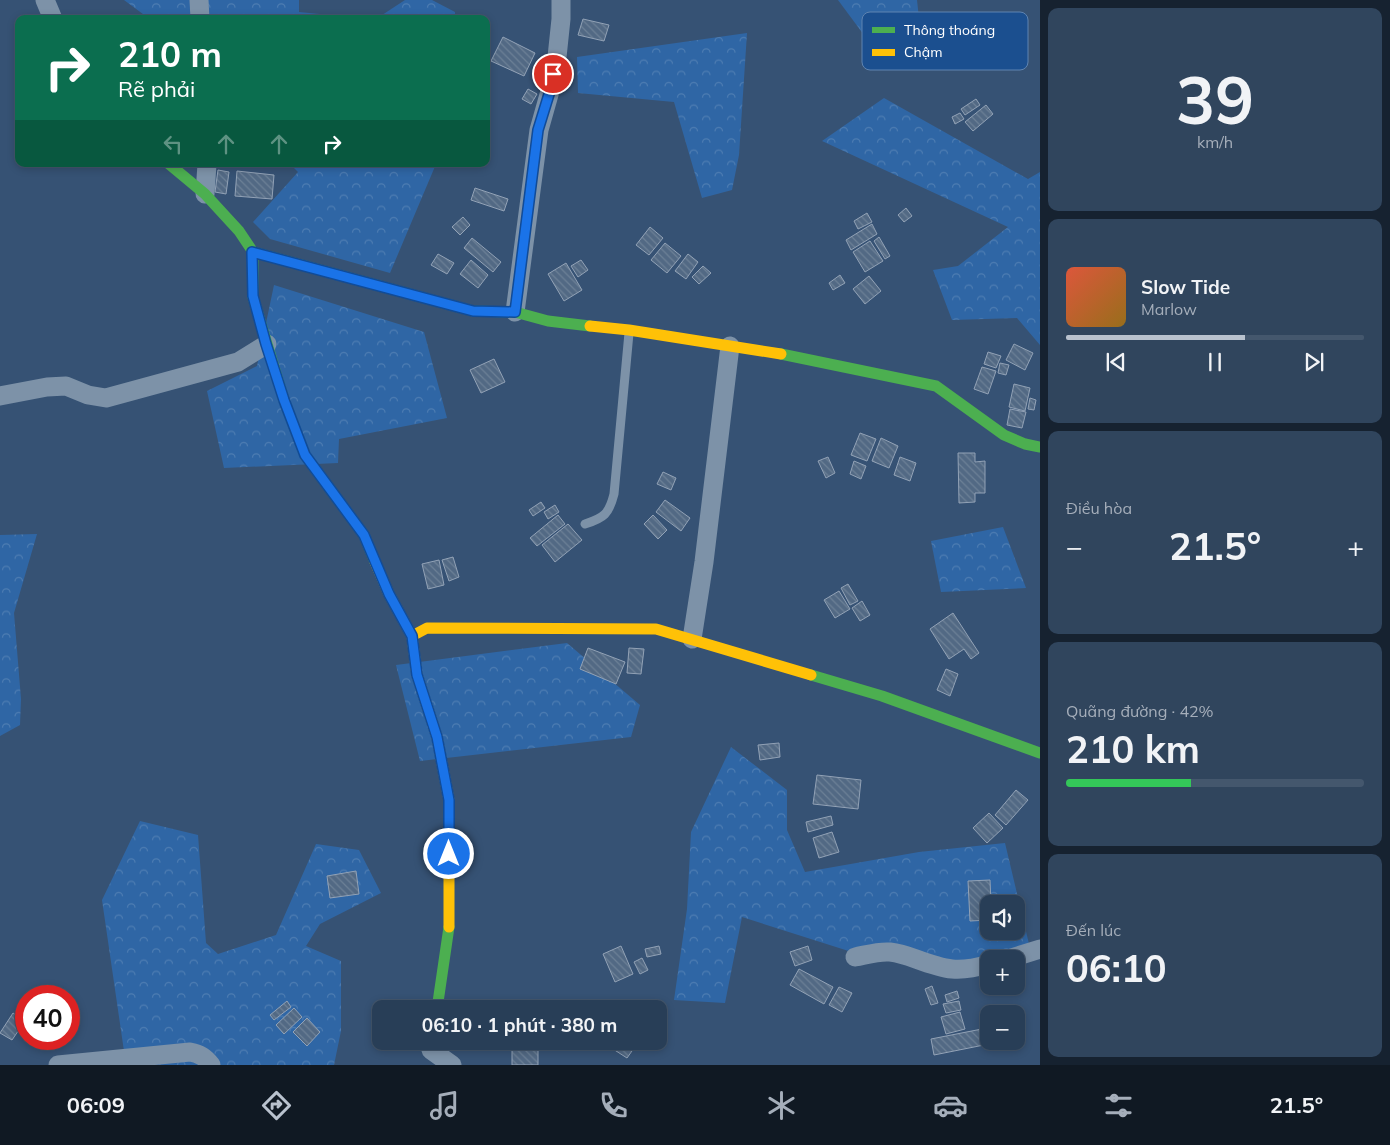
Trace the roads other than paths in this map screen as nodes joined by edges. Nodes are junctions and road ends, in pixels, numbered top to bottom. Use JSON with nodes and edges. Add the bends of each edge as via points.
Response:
{"nodes":[{"id":1,"x":45,"y":0,"type":"edge"},
{"id":2,"x":199,"y":0,"type":"edge"},
{"id":3,"x":561,"y":0,"type":"edge"},
{"id":4,"x":51,"y":15,"type":"edge"},
{"id":5,"x":200,"y":15,"type":"edge"},
{"id":6,"x":173,"y":167,"type":"edge"},
{"id":7,"x":207,"y":167,"type":"edge"},
{"id":8,"x":205,"y":194,"type":"junction"},
{"id":9,"x":252,"y":252,"type":"junction"},
{"id":10,"x":515,"y":312,"type":"junction"},
{"id":11,"x":629,"y":330,"type":"junction"},
{"id":12,"x":266,"y":344,"type":"junction"},
{"id":13,"x":730,"y":346,"type":"junction"},
{"id":14,"x":0,"y":396,"type":"edge"},
{"id":15,"x":1040,"y":447,"type":"edge"},
{"id":16,"x":585,"y":524,"type":"dead end"},
{"id":17,"x":412,"y":636,"type":"junction"},
{"id":18,"x":692,"y":639,"type":"junction"},
{"id":19,"x":1040,"y":753,"type":"edge"},
{"id":20,"x":1040,"y":949,"type":"edge"},
{"id":21,"x":1025,"y":954,"type":"edge"},
{"id":22,"x":855,"y":957,"type":"dead end"},
{"id":23,"x":980,"y":967,"type":"edge"},
{"id":24,"x":438,"y":1000,"type":"edge"},
{"id":25,"x":430,"y":1052,"type":"edge"},
{"id":26,"x":58,"y":1065,"type":"edge"},
{"id":27,"x":211,"y":1065,"type":"edge"},
{"id":28,"x":452,"y":1065,"type":"edge"}],
"edges":[{"from":1,"to":4,"type":"street"},
{"from":2,"to":5,"type":"street"},
{"from":3,"to":10,"type":"street","via":[[557,57],[538,130]]},
{"from":6,"to":8,"type":"street"},
{"from":7,"to":8,"type":"street"},
{"from":8,"to":9,"type":"street"},
{"from":9,"to":10,"type":"street","via":[[473,311]]},
{"from":9,"to":12,"type":"street","via":[[253,296]]},
{"from":10,"to":11,"type":"street","via":[[548,321]]},
{"from":11,"to":13,"type":"street"},
{"from":11,"to":16,"type":"lane","via":[[612,503],[603,516]]},
{"from":12,"to":14,"type":"street","via":[[238,362],[106,398],[66,386]]},
{"from":12,"to":17,"type":"street","via":[[305,455],[364,535],[389,594]]},
{"from":13,"to":15,"type":"street","via":[[936,386],[1004,435]]},
{"from":13,"to":18,"type":"street"},
{"from":17,"to":18,"type":"street","via":[[427,628],[656,629]]},
{"from":17,"to":24,"type":"street","via":[[417,675],[437,737],[449,800],[449,927]]},
{"from":18,"to":19,"type":"street","via":[[882,696]]},
{"from":20,"to":21,"type":"street"},
{"from":22,"to":23,"type":"street","via":[[892,952],[936,966],[961,970]]},
{"from":25,"to":28,"type":"street"},
{"from":26,"to":27,"type":"street","via":[[190,1052],[205,1057]]}]}
